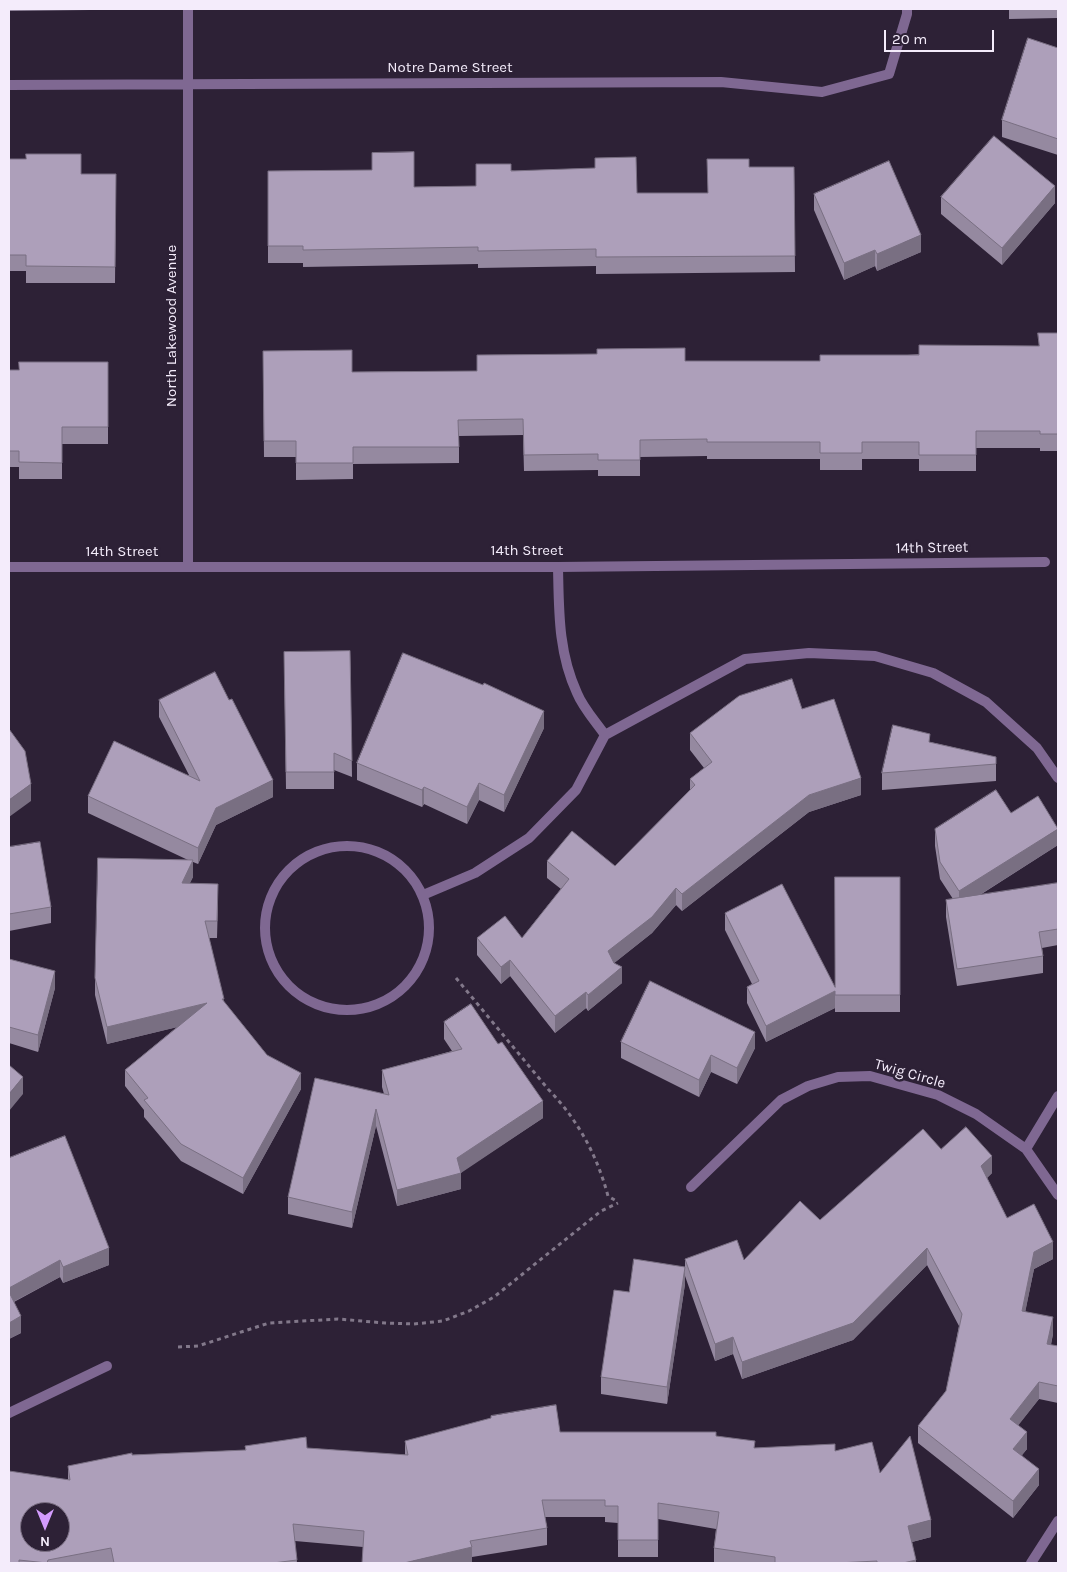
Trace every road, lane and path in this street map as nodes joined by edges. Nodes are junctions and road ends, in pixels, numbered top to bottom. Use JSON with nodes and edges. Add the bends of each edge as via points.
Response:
{"nodes":[{"id":1,"x":188,"y":9,"type":"edge"},
{"id":2,"x":907,"y":9,"type":"edge"},
{"id":3,"x":188,"y":84,"type":"junction"},
{"id":4,"x":9,"y":85,"type":"edge"},
{"id":5,"x":1045,"y":562,"type":"dead end"},
{"id":6,"x":188,"y":566,"type":"junction"},
{"id":7,"x":558,"y":566,"type":"junction"},
{"id":8,"x":9,"y":567,"type":"edge"},
{"id":9,"x":606,"y":735,"type":"junction"},
{"id":10,"x":1058,"y":778,"type":"edge"},
{"id":11,"x":423,"y":895,"type":"junction"},
{"id":12,"x":456,"y":978,"type":"dead end"},
{"id":13,"x":1058,"y":1096,"type":"edge"},
{"id":14,"x":1026,"y":1148,"type":"junction"},
{"id":15,"x":691,"y":1187,"type":"dead end"},
{"id":16,"x":1058,"y":1195,"type":"edge"},
{"id":17,"x":178,"y":1347,"type":"dead end"},
{"id":18,"x":107,"y":1366,"type":"dead end"},
{"id":19,"x":9,"y":1413,"type":"edge"},
{"id":20,"x":1058,"y":1521,"type":"edge"},
{"id":21,"x":1031,"y":1563,"type":"edge"}],
"edges":[{"from":1,"to":3,"type":"street","name":"North Lakewood Avenue"},
{"from":2,"to":3,"type":"street","name":"Notre Dame Street","via":[[889,74],[822,92],[721,82]]},
{"from":3,"to":4,"type":"street","name":"Notre Dame Street"},
{"from":3,"to":6,"type":"street","name":"North Lakewood Avenue"},
{"from":5,"to":7,"type":"street","name":"14th Street"},
{"from":6,"to":7,"type":"street","name":"14th Street"},
{"from":6,"to":8,"type":"street","name":"14th Street"},
{"from":7,"to":9,"type":"street","via":[[562,651],[577,694]]},
{"from":9,"to":10,"type":"street","via":[[744,659],[810,653],[875,656],[933,673],[986,702],[1037,748]]},
{"from":9,"to":11,"type":"street","via":[[576,790],[529,838],[475,873]]},
{"from":11,"to":11,"type":"street","via":[[404,868],[377,851],[345,845],[314,852],[287,870],[270,897],[264,929],[271,961],[289,988],[316,1004],[348,1011],[380,1004],[407,986],[424,958],[430,926]]},
{"from":12,"to":17,"type":"path","via":[[562,1103],[593,1152],[608,1196],[618,1203],[601,1211],[494,1297],[443,1321],[395,1323],[338,1319],[269,1323],[198,1346]]},
{"from":13,"to":14,"type":"street"},
{"from":14,"to":15,"type":"street","name":"Twig Circle","via":[[976,1114],[938,1095],[870,1076],[838,1077],[808,1086],[780,1100]]},
{"from":14,"to":16,"type":"street"},
{"from":18,"to":19,"type":"street"},
{"from":20,"to":21,"type":"street"}]}
